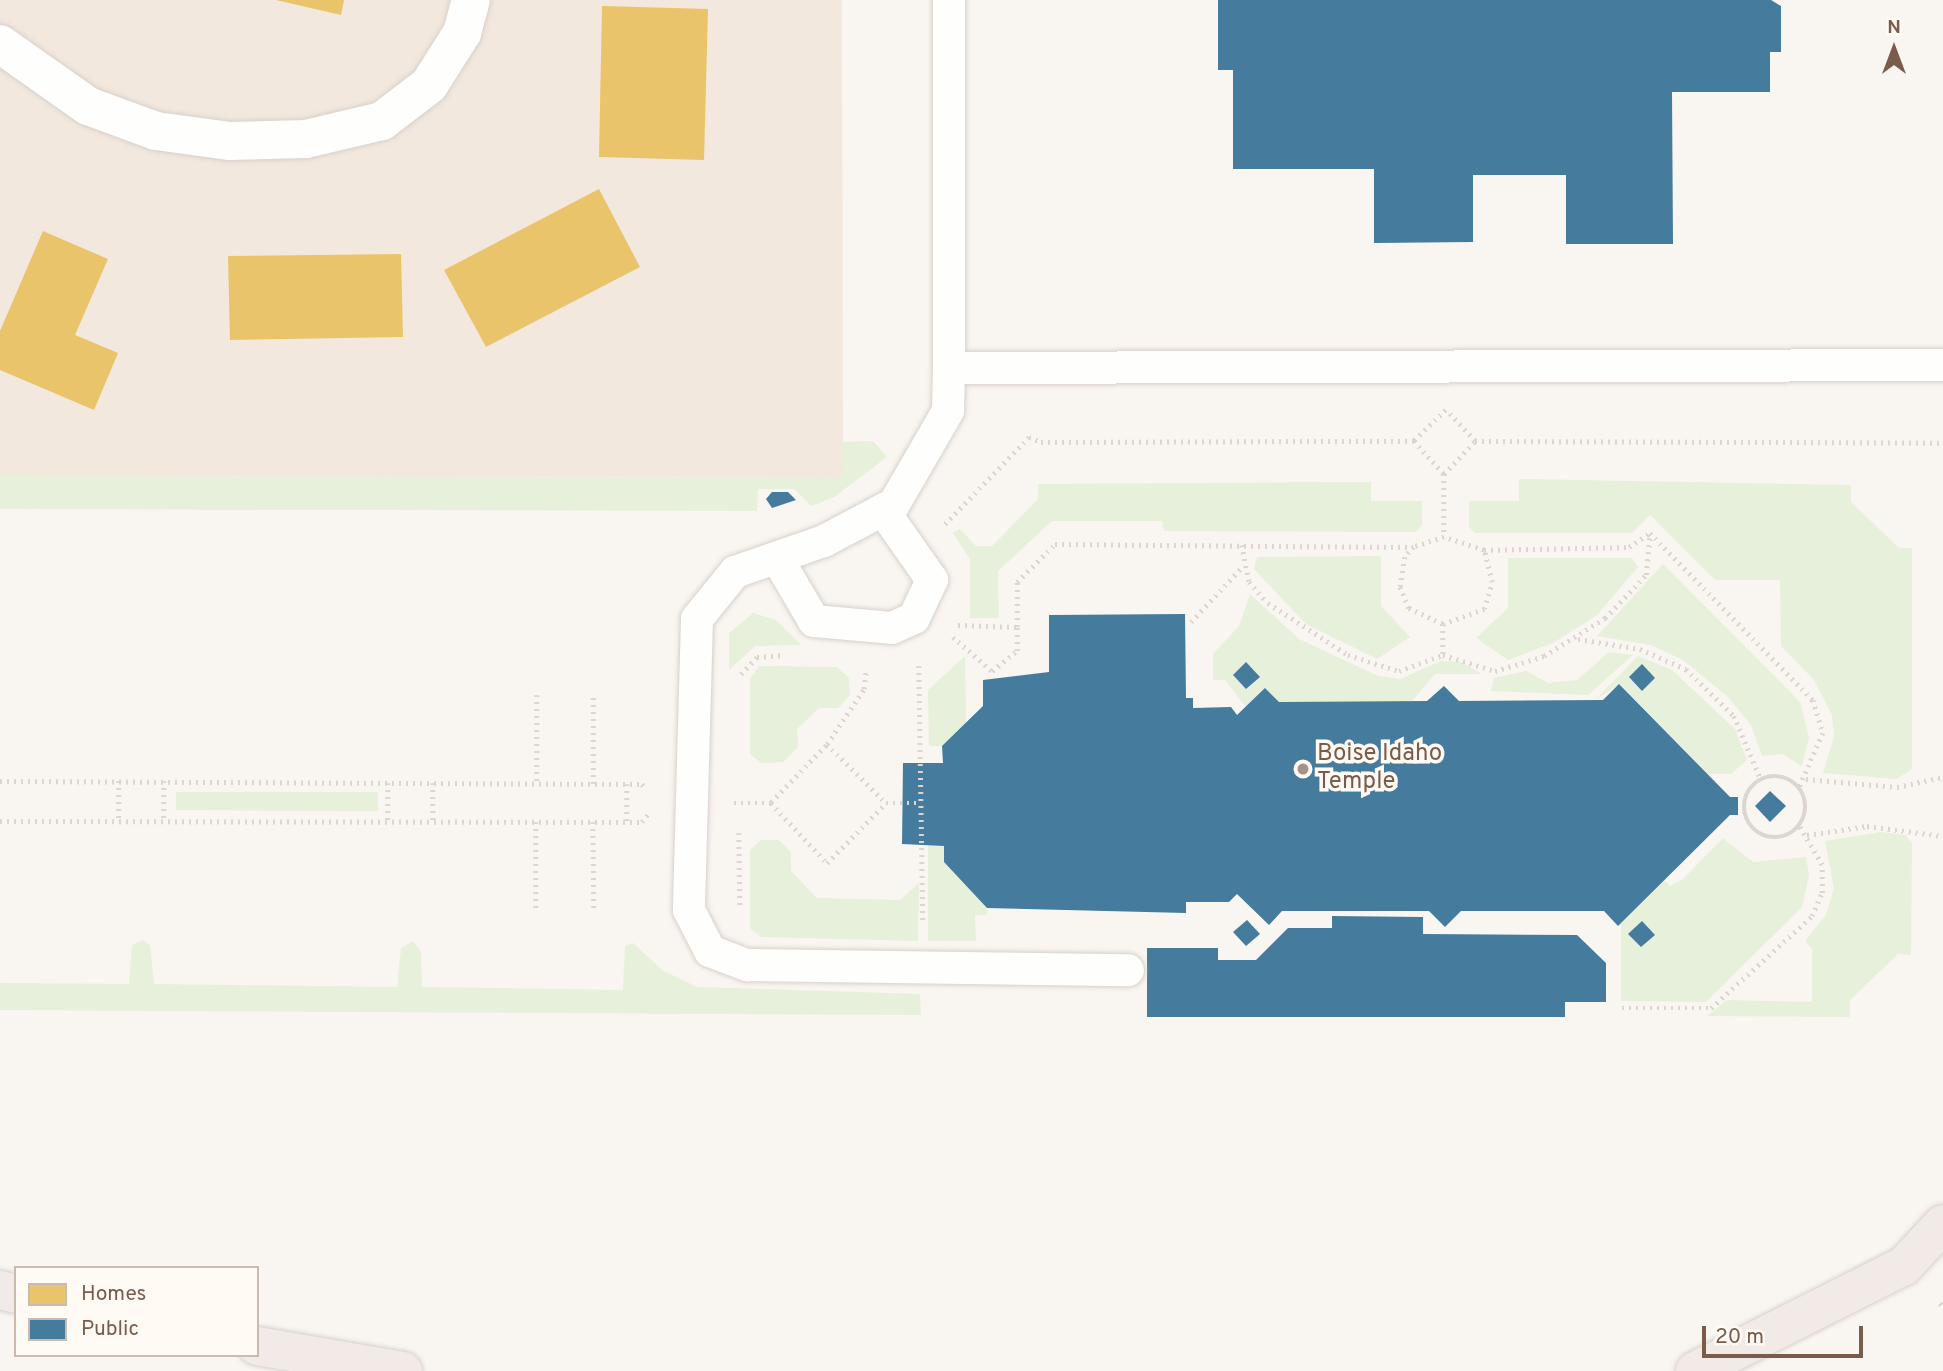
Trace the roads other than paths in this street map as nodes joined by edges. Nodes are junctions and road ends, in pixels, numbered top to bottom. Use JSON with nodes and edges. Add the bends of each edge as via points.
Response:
{"nodes":[{"id":1,"x":471,"y":0,"type":"edge"},
{"id":2,"x":949,"y":0,"type":"edge"},
{"id":3,"x":0,"y":44,"type":"edge"},
{"id":4,"x":1943,"y":365,"type":"edge"},
{"id":5,"x":949,"y":368,"type":"junction"},
{"id":6,"x":883,"y":510,"type":"junction"},
{"id":7,"x":777,"y":558,"type":"junction"},
{"id":8,"x":1128,"y":970,"type":"dead end"},
{"id":9,"x":1943,"y":1224,"type":"edge"},
{"id":10,"x":259,"y":1346,"type":"edge"},
{"id":11,"x":403,"y":1371,"type":"edge"},
{"id":12,"x":1695,"y":1371,"type":"edge"}],
"edges":[{"from":1,"to":3,"type":"street","via":[[462,33],[429,85],[382,121],[306,139],[230,141],[156,131],[88,106]]},
{"from":2,"to":5,"type":"lane"},
{"from":4,"to":5,"type":"lane"},
{"from":5,"to":6,"type":"lane","via":[[948,411],[894,504]]},
{"from":6,"to":7,"type":"lane"},
{"from":6,"to":7,"type":"lane","via":[[932,580],[914,618],[892,628],[814,621]]},
{"from":7,"to":8,"type":"lane","via":[[735,572],[697,619],[689,910],[700,939],[725,961],[777,968]]},
{"from":9,"to":12,"type":"highway","via":[[1904,1266]]},
{"from":10,"to":11,"type":"highway"}]}
